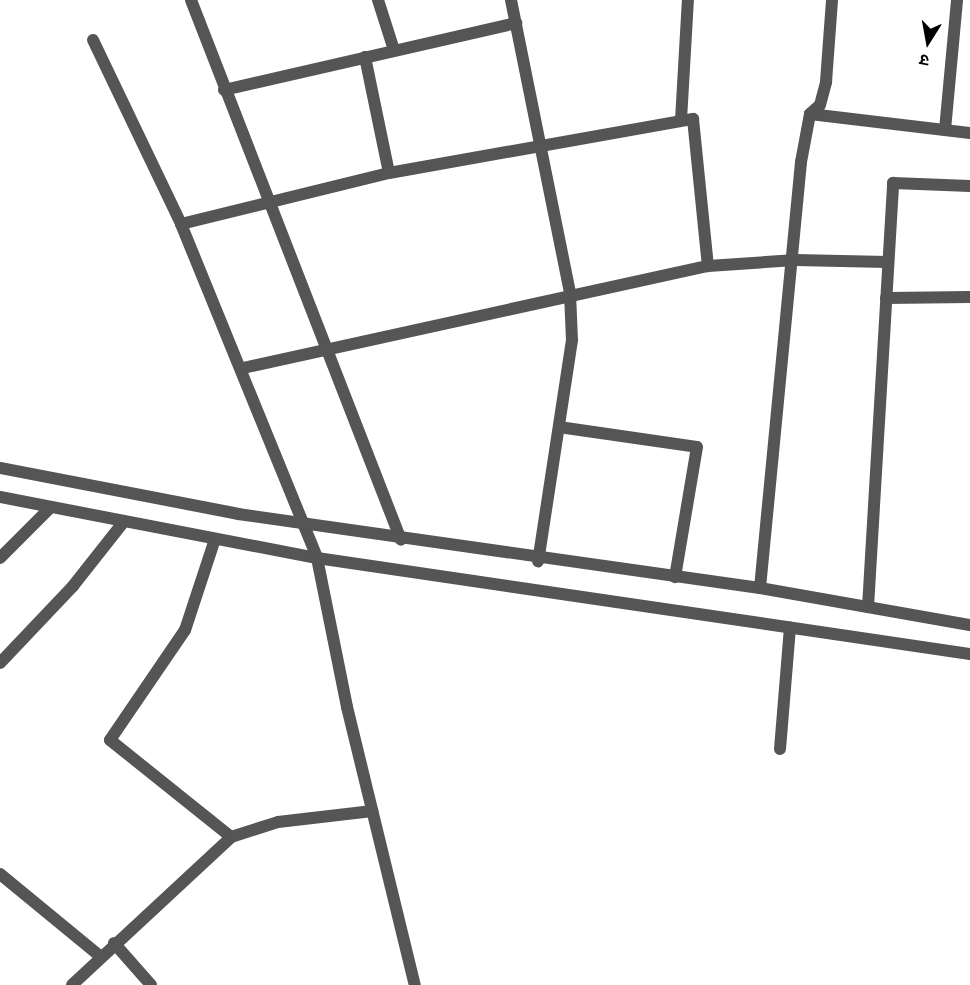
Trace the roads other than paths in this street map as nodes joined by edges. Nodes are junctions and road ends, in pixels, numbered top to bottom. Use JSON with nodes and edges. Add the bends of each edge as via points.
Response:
{"nodes":[{"id":1,"x":191,"y":0,"type":"edge"},
{"id":2,"x":378,"y":0,"type":"edge"},
{"id":3,"x":511,"y":0,"type":"edge"},
{"id":4,"x":688,"y":0,"type":"edge"},
{"id":5,"x":832,"y":0,"type":"edge"},
{"id":6,"x":957,"y":0,"type":"edge"},
{"id":7,"x":516,"y":23,"type":"junction"},
{"id":8,"x":93,"y":40,"type":"dead end"},
{"id":9,"x":394,"y":50,"type":"junction"},
{"id":10,"x":365,"y":57,"type":"junction"},
{"id":11,"x":224,"y":90,"type":"junction"},
{"id":12,"x":810,"y":114,"type":"junction"},
{"id":13,"x":681,"y":120,"type":"junction"},
{"id":14,"x":945,"y":130,"type":"junction"},
{"id":15,"x":970,"y":133,"type":"edge"},
{"id":16,"x":540,"y":142,"type":"junction"},
{"id":17,"x":389,"y":173,"type":"junction"},
{"id":18,"x":970,"y":186,"type":"edge"},
{"id":19,"x":272,"y":202,"type":"junction"},
{"id":20,"x":181,"y":224,"type":"junction"},
{"id":21,"x":795,"y":260,"type":"junction"},
{"id":22,"x":887,"y":262,"type":"junction"},
{"id":23,"x":708,"y":266,"type":"junction"},
{"id":24,"x":570,"y":293,"type":"junction"},
{"id":25,"x":970,"y":297,"type":"edge"},
{"id":26,"x":886,"y":298,"type":"junction"},
{"id":27,"x":329,"y":347,"type":"junction"},
{"id":28,"x":243,"y":368,"type":"junction"},
{"id":29,"x":559,"y":427,"type":"junction"},
{"id":30,"x":0,"y":468,"type":"edge"},
{"id":31,"x":0,"y":497,"type":"edge"},
{"id":32,"x":50,"y":508,"type":"junction"},
{"id":33,"x":122,"y":524,"type":"junction"},
{"id":34,"x":307,"y":525,"type":"junction"},
{"id":35,"x":215,"y":539,"type":"junction"},
{"id":36,"x":401,"y":540,"type":"junction"},
{"id":37,"x":0,"y":558,"type":"edge"},
{"id":38,"x":317,"y":558,"type":"junction"},
{"id":39,"x":538,"y":561,"type":"junction"},
{"id":40,"x":675,"y":578,"type":"junction"},
{"id":41,"x":760,"y":588,"type":"junction"},
{"id":42,"x":868,"y":607,"type":"junction"},
{"id":43,"x":970,"y":625,"type":"edge"},
{"id":44,"x":790,"y":627,"type":"junction"},
{"id":45,"x":970,"y":654,"type":"edge"},
{"id":46,"x":0,"y":663,"type":"edge"},
{"id":47,"x":780,"y":749,"type":"dead end"},
{"id":48,"x":372,"y":811,"type":"junction"},
{"id":49,"x":231,"y":837,"type":"junction"},
{"id":50,"x":0,"y":874,"type":"edge"},
{"id":51,"x":114,"y":943,"type":"junction"},
{"id":52,"x":100,"y":956,"type":"junction"},
{"id":53,"x":72,"y":985,"type":"edge"},
{"id":54,"x":151,"y":985,"type":"edge"},
{"id":55,"x":415,"y":985,"type":"edge"}],
"edges":[{"from":1,"to":11,"type":"street"},
{"from":2,"to":9,"type":"street"},
{"from":3,"to":7,"type":"street"},
{"from":4,"to":13,"type":"street"},
{"from":5,"to":12,"type":"street","via":[[826,82],[820,105]]},
{"from":6,"to":14,"type":"street"},
{"from":7,"to":9,"type":"street"},
{"from":7,"to":16,"type":"street"},
{"from":8,"to":20,"type":"street"},
{"from":9,"to":10,"type":"street"},
{"from":10,"to":11,"type":"street"},
{"from":10,"to":17,"type":"street"},
{"from":11,"to":19,"type":"street"},
{"from":12,"to":14,"type":"street"},
{"from":12,"to":21,"type":"street"},
{"from":13,"to":16,"type":"street"},
{"from":13,"to":23,"type":"street","via":[[693,119],[697,132]]},
{"from":14,"to":15,"type":"street"},
{"from":16,"to":17,"type":"street"},
{"from":16,"to":24,"type":"street"},
{"from":17,"to":19,"type":"street"},
{"from":18,"to":22,"type":"street","via":[[893,183]]},
{"from":19,"to":20,"type":"street"},
{"from":19,"to":27,"type":"street"},
{"from":20,"to":28,"type":"street"},
{"from":21,"to":22,"type":"street"},
{"from":21,"to":23,"type":"street"},
{"from":21,"to":41,"type":"street"},
{"from":22,"to":26,"type":"street"},
{"from":23,"to":24,"type":"street"},
{"from":24,"to":27,"type":"street"},
{"from":24,"to":29,"type":"street","via":[[572,340]]},
{"from":25,"to":26,"type":"street"},
{"from":26,"to":42,"type":"street"},
{"from":27,"to":28,"type":"street"},
{"from":27,"to":36,"type":"street"},
{"from":28,"to":34,"type":"street"},
{"from":29,"to":39,"type":"street"},
{"from":29,"to":40,"type":"street","via":[[697,447]]},
{"from":30,"to":34,"type":"street"},
{"from":31,"to":32,"type":"street"},
{"from":32,"to":33,"type":"street"},
{"from":32,"to":37,"type":"street"},
{"from":33,"to":35,"type":"street"},
{"from":33,"to":46,"type":"street","via":[[73,586]]},
{"from":34,"to":36,"type":"street"},
{"from":34,"to":38,"type":"street"},
{"from":35,"to":38,"type":"street"},
{"from":35,"to":49,"type":"street","via":[[185,630],[110,740]]},
{"from":36,"to":39,"type":"street"},
{"from":38,"to":44,"type":"street"},
{"from":38,"to":48,"type":"street"},
{"from":39,"to":40,"type":"street"},
{"from":40,"to":41,"type":"street"},
{"from":41,"to":42,"type":"street"},
{"from":42,"to":43,"type":"street"},
{"from":44,"to":45,"type":"street"},
{"from":44,"to":47,"type":"street"},
{"from":48,"to":49,"type":"street","via":[[278,822]]},
{"from":48,"to":55,"type":"street"},
{"from":49,"to":51,"type":"street"},
{"from":50,"to":52,"type":"street"},
{"from":51,"to":52,"type":"street"},
{"from":51,"to":54,"type":"street"},
{"from":52,"to":53,"type":"street"}]}
